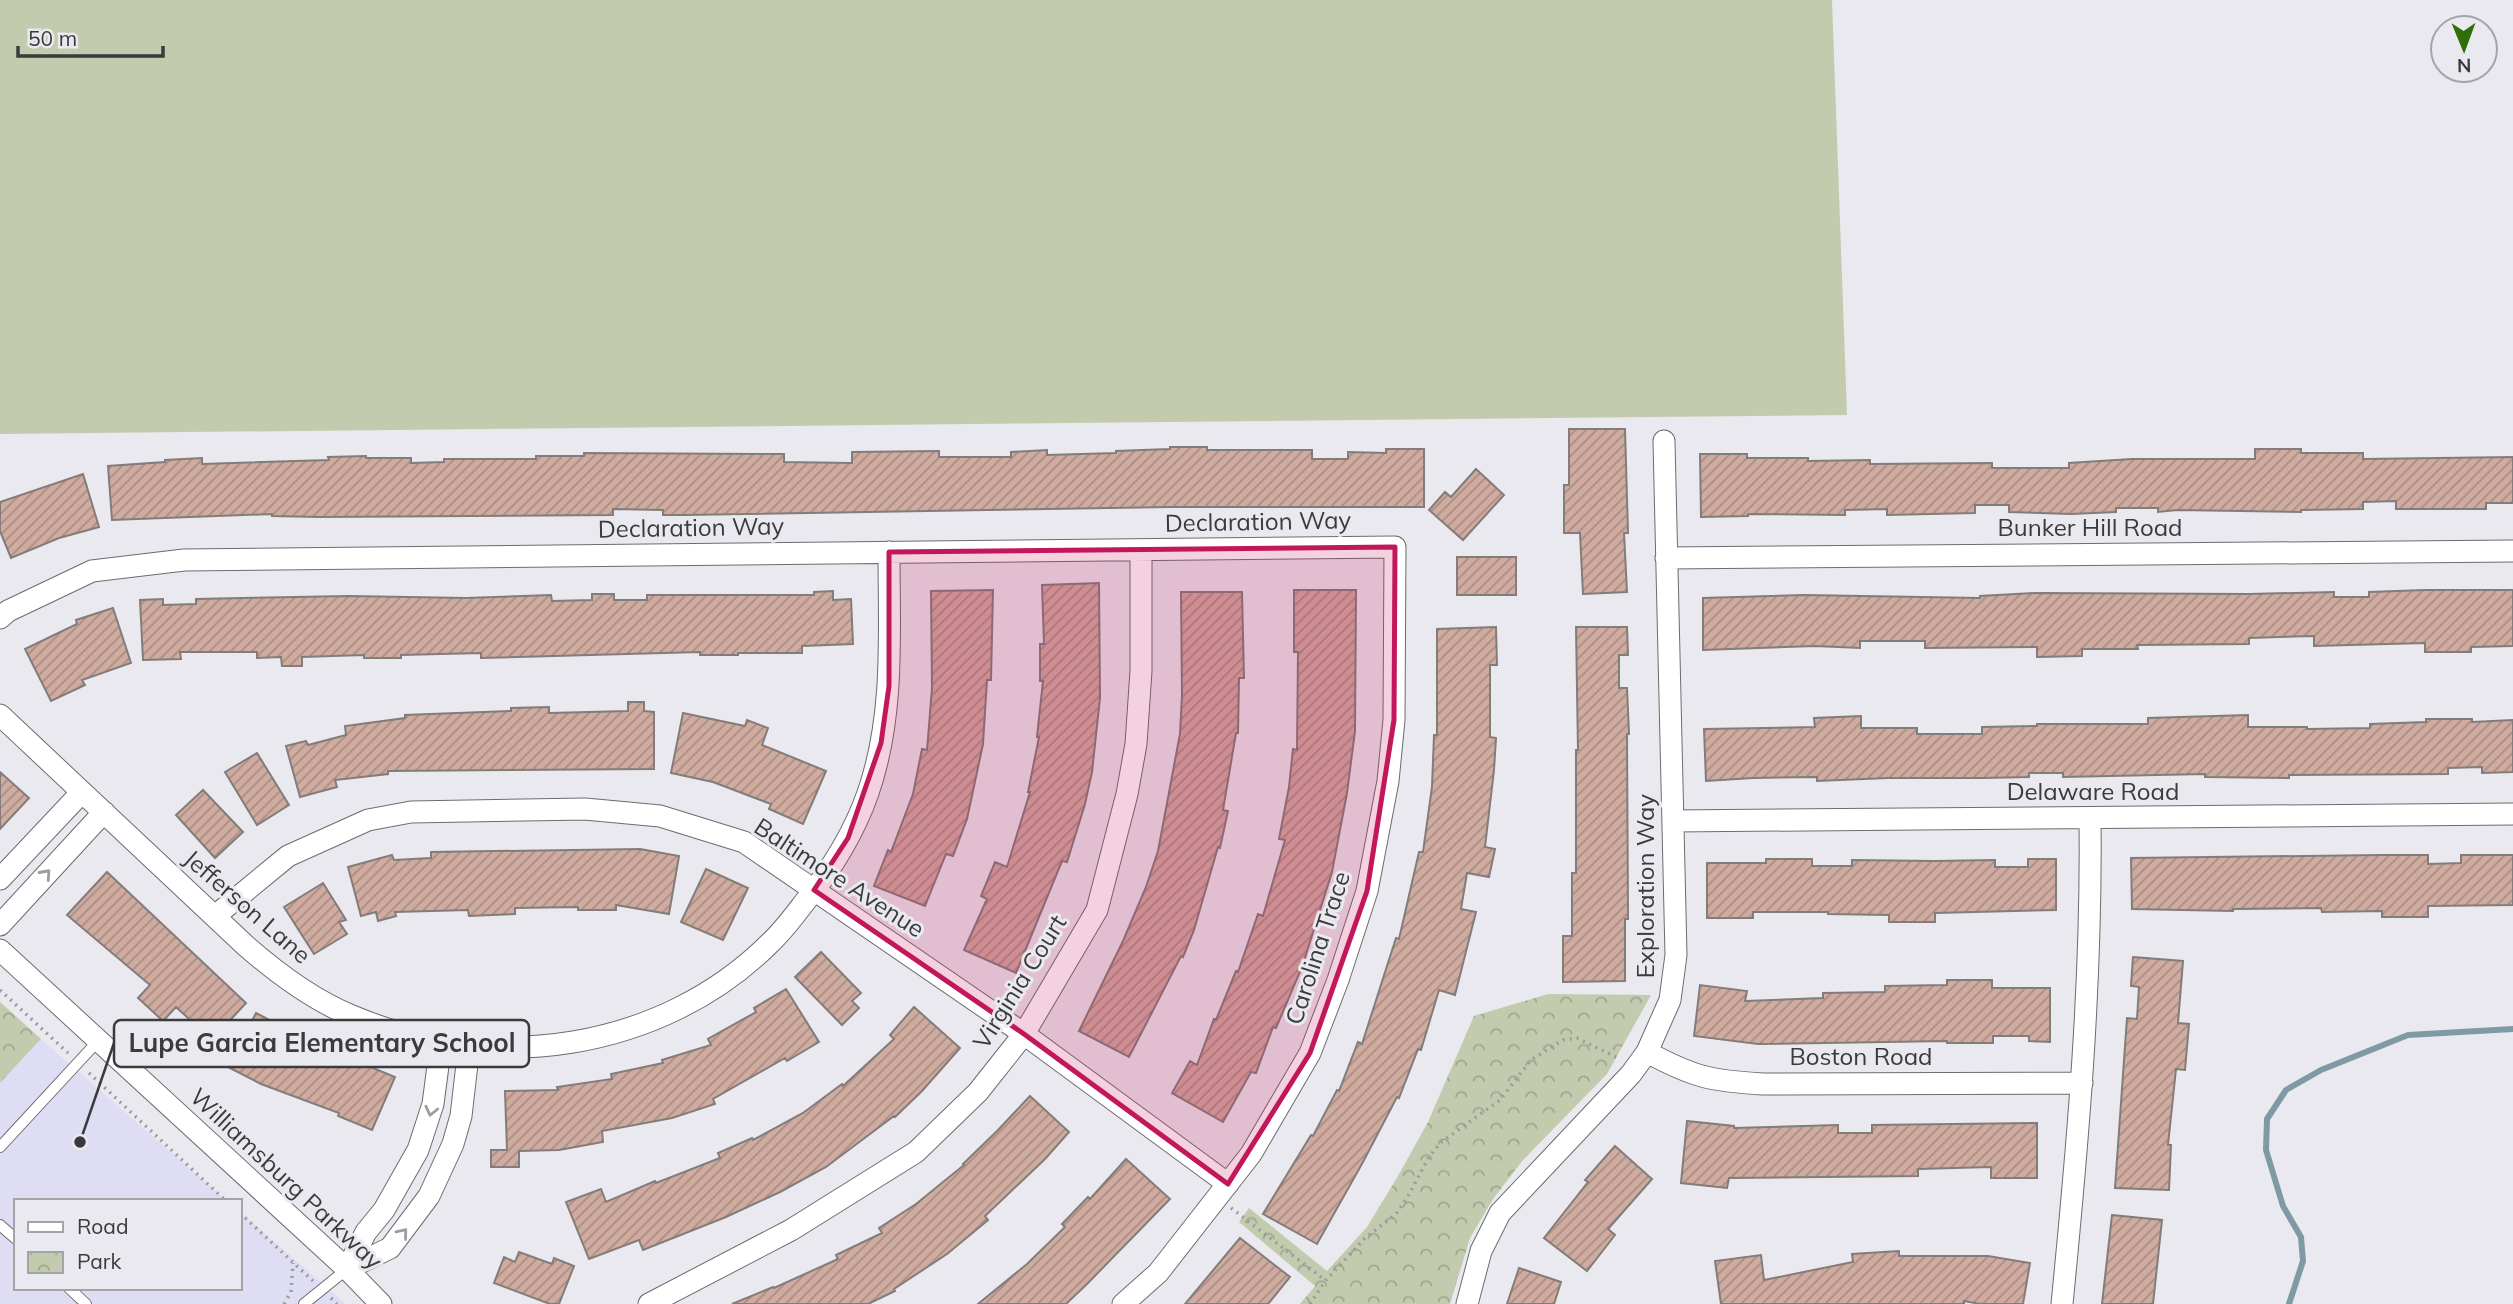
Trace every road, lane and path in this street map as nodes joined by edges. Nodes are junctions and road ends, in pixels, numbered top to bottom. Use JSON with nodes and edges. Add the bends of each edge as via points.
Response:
{"nodes":[{"id":1,"x":1664,"y":441,"type":"dead end"},
{"id":2,"x":1395,"y":547,"type":"joint"},
{"id":3,"x":1141,"y":550,"type":"junction"},
{"id":4,"x":2513,"y":551,"type":"edge"},
{"id":5,"x":889,"y":552,"type":"junction"},
{"id":6,"x":1667,"y":558,"type":"junction"},
{"id":7,"x":0,"y":618,"type":"edge"},
{"id":8,"x":0,"y":715,"type":"edge"},
{"id":9,"x":82,"y":792,"type":"junction"},
{"id":10,"x":104,"y":811,"type":"junction"},
{"id":11,"x":2513,"y":814,"type":"edge"},
{"id":12,"x":2090,"y":819,"type":"junction"},
{"id":13,"x":1673,"y":821,"type":"junction"},
{"id":14,"x":0,"y":879,"type":"edge"},
{"id":15,"x":814,"y":890,"type":"junction"},
{"id":16,"x":215,"y":916,"type":"junction"},
{"id":17,"x":0,"y":925,"type":"edge"},
{"id":18,"x":0,"y":950,"type":"edge"},
{"id":19,"x":0,"y":990,"type":"edge"},
{"id":20,"x":1024,"y":1034,"type":"junction"},
{"id":21,"x":98,"y":1041,"type":"junction"},
{"id":22,"x":441,"y":1043,"type":"junction"},
{"id":23,"x":469,"y":1047,"type":"junction"},
{"id":24,"x":1641,"y":1060,"type":"junction"},
{"id":25,"x":78,"y":1063,"type":"junction"},
{"id":26,"x":2082,"y":1083,"type":"junction"},
{"id":27,"x":0,"y":1147,"type":"edge"},
{"id":28,"x":1228,"y":1184,"type":"junction"},
{"id":29,"x":224,"y":1199,"type":"edge"},
{"id":30,"x":1229,"y":1207,"type":"dead end"},
{"id":31,"x":242,"y":1215,"type":"edge"},
{"id":32,"x":0,"y":1225,"type":"edge"},
{"id":33,"x":14,"y":1237,"type":"edge"},
{"id":34,"x":293,"y":1263,"type":"junction"},
{"id":35,"x":347,"y":1269,"type":"junction"},
{"id":36,"x":1326,"y":1280,"type":"junction"},
{"id":37,"x":321,"y":1289,"type":"junction"},
{"id":38,"x":71,"y":1290,"type":"edge"},
{"id":39,"x":86,"y":1304,"type":"edge"},
{"id":40,"x":284,"y":1304,"type":"edge"},
{"id":41,"x":304,"y":1304,"type":"edge"},
{"id":42,"x":337,"y":1304,"type":"edge"},
{"id":43,"x":381,"y":1304,"type":"edge"},
{"id":44,"x":649,"y":1304,"type":"edge"},
{"id":45,"x":1123,"y":1304,"type":"edge"},
{"id":46,"x":1310,"y":1304,"type":"edge"},
{"id":47,"x":1467,"y":1304,"type":"edge"},
{"id":48,"x":2062,"y":1304,"type":"edge"}],
"edges":[{"from":1,"to":6,"type":"street","name":"Exploration Way"},
{"from":2,"to":3,"type":"street","name":"Declaration Way"},
{"from":2,"to":28,"type":"street","name":"Carolina Trace","via":[[1394,720],[1388,781],[1367,891],[1310,1053],[1251,1154]]},
{"from":3,"to":5,"type":"street","name":"Declaration Way"},
{"from":3,"to":20,"type":"street","name":"Virginia Court","via":[[1141,671],[1127,794],[1097,910]]},
{"from":4,"to":6,"type":"street","name":"Bunker Hill Road"},
{"from":5,"to":7,"type":"street","name":"Declaration Way","via":[[184,561],[92,571]]},
{"from":5,"to":15,"type":"street","name":"Jefferson Lane","via":[[889,686],[881,743],[868,794],[836,859]]},
{"from":6,"to":13,"type":"street","name":"Exploration Way"},
{"from":8,"to":9,"type":"street","name":"Jefferson Lane"},
{"from":9,"to":10,"type":"street","name":"Jefferson Lane"},
{"from":9,"to":14,"type":"street"},
{"from":10,"to":16,"type":"street","name":"Jefferson Lane"},
{"from":17,"to":10,"type":"street","one_way":true},
{"from":11,"to":12,"type":"street","name":"Delaware Road"},
{"from":12,"to":13,"type":"street","name":"Delaware Road"},
{"from":12,"to":26,"type":"street","via":[[2091,907]]},
{"from":13,"to":24,"type":"street","name":"Exploration Way","via":[[1676,954],[1670,1000]]},
{"from":15,"to":16,"type":"street","name":"Baltimore Avenue","via":[[744,842],[660,816],[585,809],[411,812],[368,820],[288,856]]},
{"from":15,"to":20,"type":"street","name":"Baltimore Avenue"},
{"from":15,"to":23,"type":"street","name":"Jefferson Lane","via":[[771,943],[748,963],[705,994],[660,1017],[552,1046]]},
{"from":16,"to":22,"type":"street","name":"Jefferson Lane","via":[[265,963],[319,1000],[382,1028]]},
{"from":18,"to":21,"type":"street","name":"Williamsburg Parkway"},
{"from":19,"to":25,"type":"path"},
{"from":20,"to":28,"type":"street","name":"Baltimore Avenue"},
{"from":20,"to":44,"type":"street","name":"Virginia Court","via":[[978,1092],[916,1152],[791,1230]]},
{"from":21,"to":25,"type":"lane"},
{"from":21,"to":35,"type":"street","name":"Williamsburg Parkway"},
{"from":22,"to":23,"type":"street","name":"Jefferson Lane"},
{"from":22,"to":35,"type":"street","one_way":true,"via":[[433,1104],[418,1150]]},
{"from":35,"to":23,"type":"street","one_way":true,"via":[[390,1248],[429,1196],[461,1116]]},
{"from":24,"to":26,"type":"street","name":"Boston Road","via":[[1721,1082]]},
{"from":24,"to":36,"type":"path","via":[[1577,1038],[1548,1048],[1531,1060],[1500,1100],[1440,1143],[1396,1214],[1364,1238]]},
{"from":24,"to":47,"type":"street","name":"Exploration Way","via":[[1500,1213],[1481,1251]]},
{"from":25,"to":27,"type":"lane"},
{"from":25,"to":29,"type":"path"},
{"from":26,"to":48,"type":"street"},
{"from":28,"to":45,"type":"street","name":"Carolina Trace","via":[[1158,1273]]},
{"from":30,"to":36,"type":"path"},
{"from":31,"to":34,"type":"path"},
{"from":32,"to":33,"type":"lane"},
{"from":34,"to":37,"type":"path"},
{"from":34,"to":40,"type":"path","via":[[291,1292]]},
{"from":35,"to":37,"type":"lane"},
{"from":35,"to":43,"type":"street","name":"Williamsburg Parkway"},
{"from":36,"to":46,"type":"path"},
{"from":37,"to":41,"type":"lane"},
{"from":37,"to":42,"type":"path"},
{"from":38,"to":39,"type":"lane"}]}
